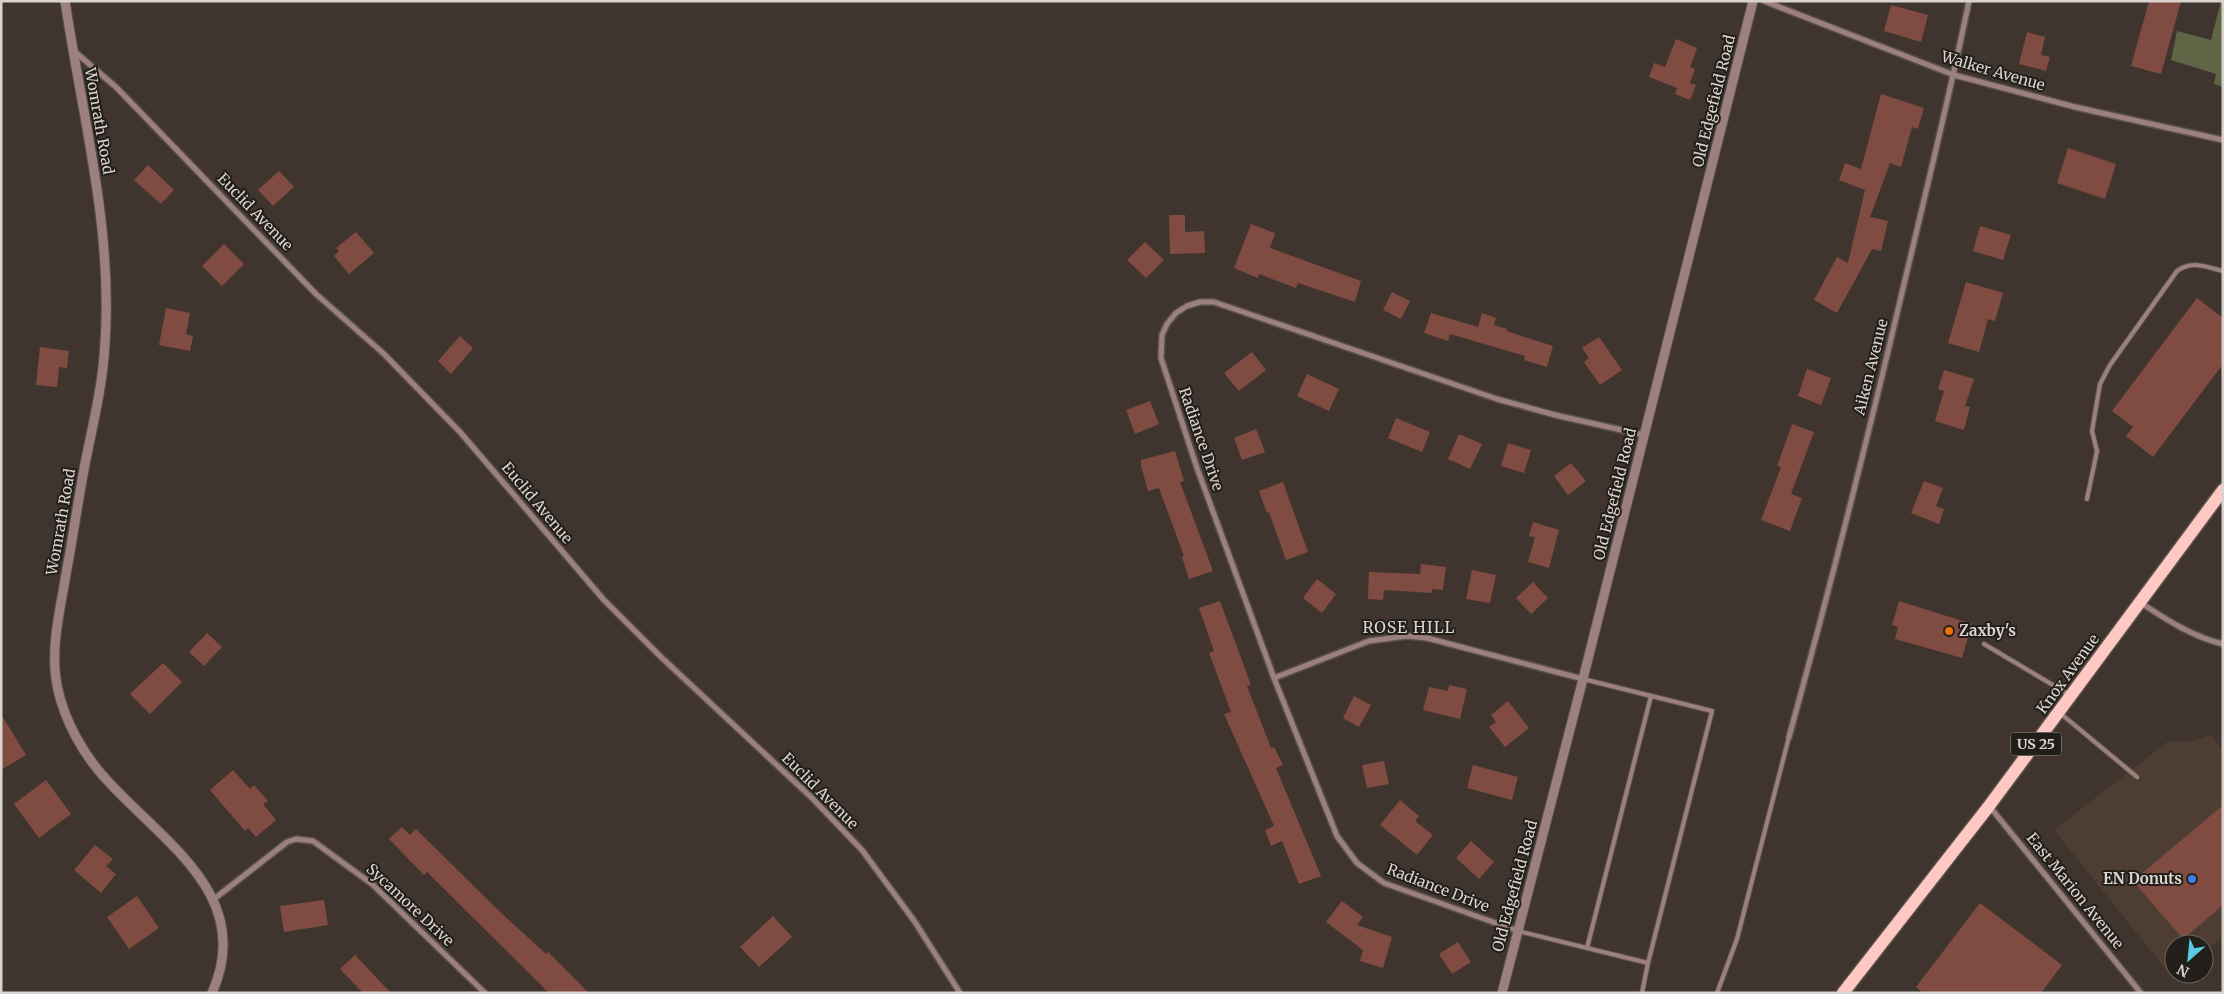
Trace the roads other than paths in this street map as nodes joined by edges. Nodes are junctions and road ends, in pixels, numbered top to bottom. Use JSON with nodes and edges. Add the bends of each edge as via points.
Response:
{"nodes":[{"id":1,"x":65,"y":1,"type":"edge"},
{"id":2,"x":1753,"y":1,"type":"edge"},
{"id":3,"x":1764,"y":1,"type":"edge"},
{"id":4,"x":1969,"y":1,"type":"edge"},
{"id":5,"x":72,"y":50,"type":"junction"},
{"id":6,"x":1954,"y":75,"type":"junction"},
{"id":7,"x":2223,"y":140,"type":"edge"},
{"id":8,"x":2223,"y":271,"type":"edge"},
{"id":9,"x":1644,"y":435,"type":"junction"},
{"id":10,"x":2223,"y":490,"type":"edge"},
{"id":11,"x":2087,"y":499,"type":"dead end"},
{"id":12,"x":2139,"y":602,"type":"junction"},
{"id":13,"x":1984,"y":644,"type":"dead end"},
{"id":14,"x":2223,"y":644,"type":"edge"},
{"id":15,"x":1274,"y":678,"type":"junction"},
{"id":16,"x":1583,"y":680,"type":"junction"},
{"id":17,"x":1651,"y":696,"type":"junction"},
{"id":18,"x":2072,"y":696,"type":"junction"},
{"id":19,"x":2060,"y":712,"type":"junction"},
{"id":20,"x":1789,"y":737,"type":"joint"},
{"id":21,"x":2137,"y":777,"type":"dead end"},
{"id":22,"x":1989,"y":806,"type":"junction"},
{"id":23,"x":214,"y":899,"type":"junction"},
{"id":24,"x":1518,"y":932,"type":"junction"},
{"id":25,"x":1587,"y":948,"type":"junction"},
{"id":26,"x":1648,"y":963,"type":"junction"},
{"id":27,"x":1844,"y":992,"type":"edge"},
{"id":28,"x":212,"y":993,"type":"edge"},
{"id":29,"x":485,"y":993,"type":"edge"},
{"id":30,"x":960,"y":993,"type":"edge"},
{"id":31,"x":1502,"y":993,"type":"edge"},
{"id":32,"x":1642,"y":993,"type":"edge"},
{"id":33,"x":1717,"y":993,"type":"edge"},
{"id":34,"x":2141,"y":993,"type":"edge"}],
"edges":[{"from":1,"to":5,"type":"street","name":"Womrath Road"},
{"from":2,"to":9,"type":"street","name":"Old Edgefield Road"},
{"from":3,"to":6,"type":"street","name":"Walker Avenue"},
{"from":4,"to":6,"type":"street","name":"Aiken Avenue"},
{"from":5,"to":23,"type":"street","name":"Womrath Road","via":[[98,195],[107,297],[100,387],[55,642],[58,690],[72,728],[103,776],[198,873]]},
{"from":5,"to":30,"type":"street","name":"Euclid Avenue","via":[[116,87],[316,294],[384,354],[460,432],[604,600],[811,797],[862,850],[916,922]]},
{"from":6,"to":7,"type":"street","name":"Walker Avenue","via":[[2075,107]]},
{"from":6,"to":20,"type":"street","name":"Aiken Avenue","via":[[1830,586]]},
{"from":8,"to":11,"type":"lane","via":[[2186,264],[2177,271],[2110,365],[2100,384],[2092,431],[2098,451]]},
{"from":9,"to":15,"type":"street","name":"Radiance Drive","via":[[1497,399],[1214,302],[1200,302],[1176,313],[1162,335],[1162,358],[1197,468]]},
{"from":9,"to":16,"type":"street","name":"Old Edgefield Road"},
{"from":10,"to":12,"type":"main road","name":"Knox Avenue","number":"US 25"},
{"from":12,"to":14,"type":"street","via":[[2199,637]]},
{"from":12,"to":18,"type":"main road","name":"Knox Avenue","number":"US 25"},
{"from":13,"to":18,"type":"lane"},
{"from":15,"to":16,"type":"street","via":[[1369,641],[1407,636],[1427,638]]},
{"from":15,"to":24,"type":"street","name":"Radiance Drive","via":[[1330,821],[1358,863],[1384,883]]},
{"from":16,"to":17,"type":"lane"},
{"from":16,"to":24,"type":"street","name":"Old Edgefield Road"},
{"from":17,"to":25,"type":"lane"},
{"from":17,"to":26,"type":"lane","via":[[1712,711]]},
{"from":18,"to":19,"type":"main road","name":"Knox Avenue","number":"US 25"},
{"from":19,"to":21,"type":"lane"},
{"from":19,"to":22,"type":"main road","name":"Knox Avenue","number":"US 25"},
{"from":20,"to":33,"type":"lane","via":[[1737,939]]},
{"from":22,"to":27,"type":"main road","name":"Knox Avenue","number":"US 25"},
{"from":22,"to":34,"type":"street","name":"East Marion Avenue"},
{"from":23,"to":28,"type":"street","name":"Womrath Road","via":[[221,919],[223,953]]},
{"from":23,"to":29,"type":"street","name":"Sycamore Drive","via":[[287,842],[296,839],[313,841],[372,884]]},
{"from":24,"to":25,"type":"lane"},
{"from":24,"to":31,"type":"street","name":"Old Edgefield Road"},
{"from":25,"to":26,"type":"lane"},
{"from":26,"to":32,"type":"lane"}]}
